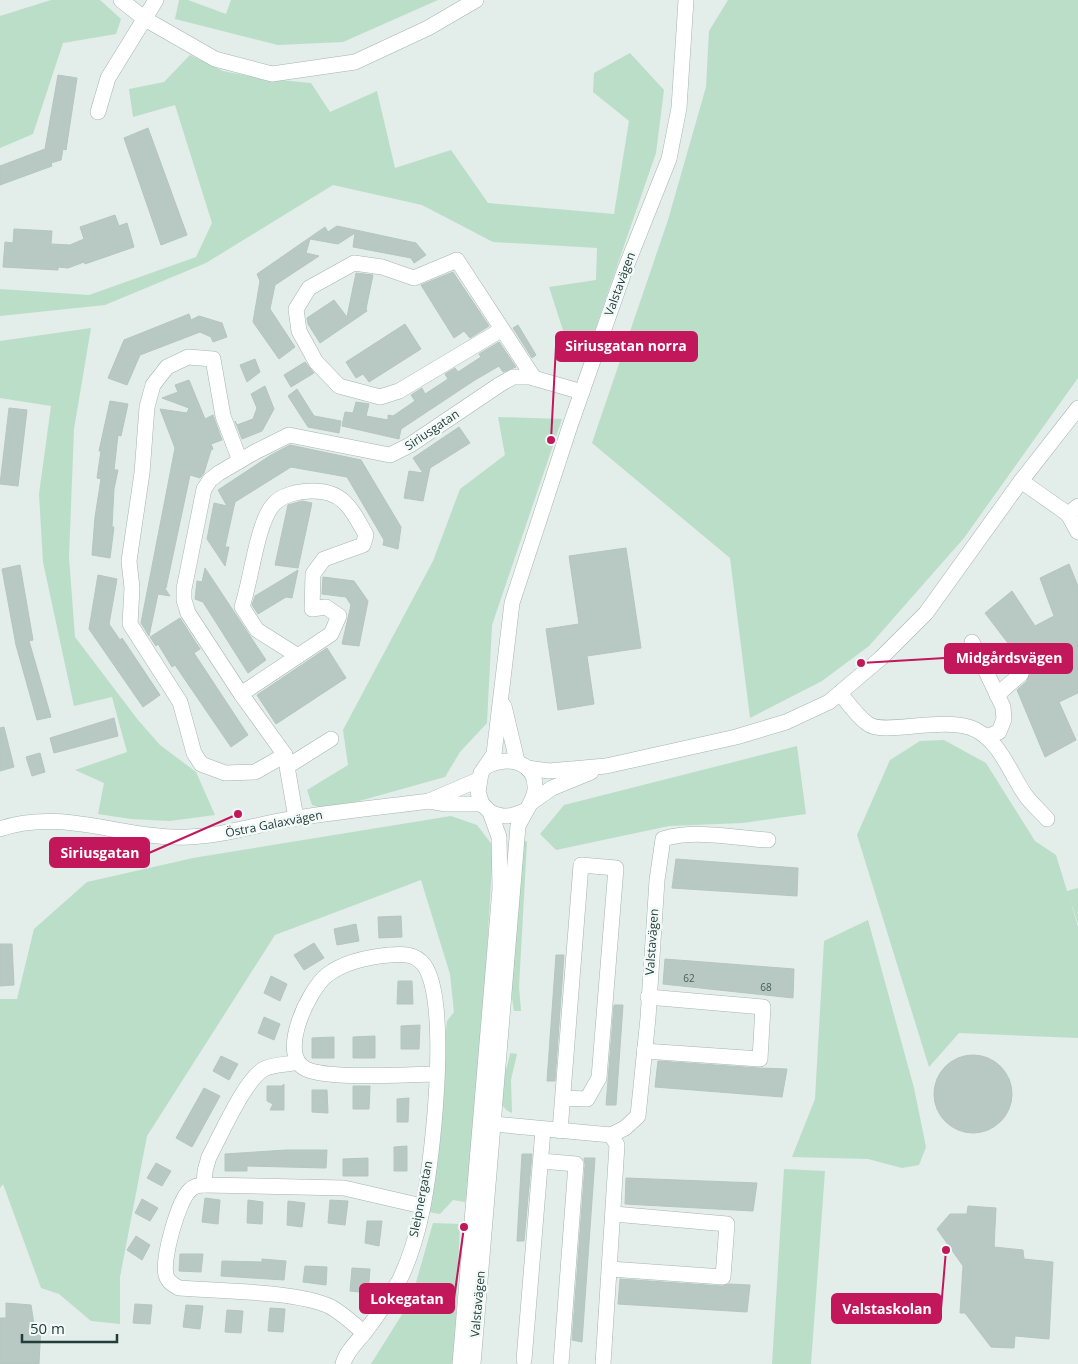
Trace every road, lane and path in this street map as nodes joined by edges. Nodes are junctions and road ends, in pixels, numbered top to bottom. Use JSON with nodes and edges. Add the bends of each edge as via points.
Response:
{"nodes":[{"id":1,"x":121,"y":0,"type":"edge"},
{"id":2,"x":156,"y":0,"type":"edge"},
{"id":3,"x":476,"y":0,"type":"edge"},
{"id":4,"x":683,"y":4,"type":"edge"},
{"id":5,"x":145,"y":19,"type":"junction"},
{"id":6,"x":98,"y":112,"type":"dead end"},
{"id":7,"x":501,"y":330,"type":"junction"},
{"id":8,"x":534,"y":378,"type":"junction"},
{"id":9,"x":582,"y":392,"type":"junction"},
{"id":10,"x":1078,"y":408,"type":"edge"},
{"id":11,"x":240,"y":461,"type":"junction"},
{"id":12,"x":1021,"y":481,"type":"junction"},
{"id":13,"x":1073,"y":510,"type":"edge"},
{"id":14,"x":1078,"y":532,"type":"edge"},
{"id":15,"x":972,"y":642,"type":"dead end"},
{"id":16,"x":298,"y":656,"type":"junction"},
{"id":17,"x":983,"y":665,"type":"junction"},
{"id":18,"x":840,"y":692,"type":"junction"},
{"id":19,"x":241,"y":694,"type":"junction"},
{"id":20,"x":997,"y":695,"type":"junction"},
{"id":21,"x":502,"y":698,"type":"junction"},
{"id":22,"x":986,"y":737,"type":"junction"},
{"id":23,"x":331,"y":740,"type":"dead end"},
{"id":24,"x":286,"y":761,"type":"junction"},
{"id":25,"x":522,"y":765,"type":"junction"},
{"id":26,"x":487,"y":766,"type":"junction"},
{"id":27,"x":606,"y":766,"type":"junction"},
{"id":28,"x":478,"y":780,"type":"junction"},
{"id":29,"x":429,"y":801,"type":"junction"},
{"id":30,"x":528,"y":806,"type":"junction"},
{"id":31,"x":486,"y":808,"type":"junction"},
{"id":32,"x":296,"y":818,"type":"junction"},
{"id":33,"x":1047,"y":819,"type":"dead end"},
{"id":34,"x":0,"y":829,"type":"edge"},
{"id":35,"x":768,"y":840,"type":"dead end"},
{"id":36,"x":648,"y":997,"type":"junction"},
{"id":37,"x":644,"y":1050,"type":"junction"},
{"id":38,"x":298,"y":1062,"type":"junction"},
{"id":39,"x":436,"y":1074,"type":"junction"},
{"id":40,"x":563,"y":1098,"type":"junction"},
{"id":41,"x":487,"y":1124,"type":"junction"},
{"id":42,"x":543,"y":1130,"type":"junction"},
{"id":43,"x":560,"y":1131,"type":"junction"},
{"id":44,"x":611,"y":1135,"type":"junction"},
{"id":45,"x":541,"y":1161,"type":"junction"},
{"id":46,"x":204,"y":1185,"type":"junction"},
{"id":47,"x":422,"y":1206,"type":"junction"},
{"id":48,"x":614,"y":1214,"type":"junction"},
{"id":49,"x":610,"y":1269,"type":"junction"},
{"id":50,"x":364,"y":1333,"type":"junction"},
{"id":51,"x":524,"y":1360,"type":"dead end"},
{"id":52,"x":343,"y":1364,"type":"edge"},
{"id":53,"x":460,"y":1364,"type":"edge"},
{"id":54,"x":473,"y":1364,"type":"edge"},
{"id":55,"x":561,"y":1364,"type":"edge"},
{"id":56,"x":603,"y":1364,"type":"edge"}],
"edges":[{"from":1,"to":5,"type":"street"},
{"from":2,"to":5,"type":"street"},
{"from":3,"to":5,"type":"street","via":[[428,28],[355,62],[272,74],[214,59]]},
{"from":4,"to":9,"type":"street","name":"Valstavägen","via":[[679,108],[668,159]]},
{"from":5,"to":6,"type":"street","via":[[108,78]]},
{"from":7,"to":7,"type":"street","via":[[457,260],[414,278],[382,267],[354,263],[310,288],[296,309],[299,331],[312,354],[339,386],[380,397],[399,391]]},
{"from":7,"to":8,"type":"street"},
{"from":8,"to":9,"type":"street","name":"Siriusgatan"},
{"from":8,"to":11,"type":"street","name":"Siriusgatan","via":[[514,377],[499,385],[390,456],[289,435]]},
{"from":9,"to":21,"type":"street","name":"Valstavägen","via":[[512,603]]},
{"from":10,"to":12,"type":"street"},
{"from":11,"to":19,"type":"street","name":"Siriusgatan","via":[[210,480],[204,489],[184,595],[188,613]]},
{"from":11,"to":24,"type":"street","via":[[223,416],[213,359],[188,357],[167,367],[153,385],[148,407],[129,561],[132,588],[130,624],[180,702],[194,754],[202,764],[225,773],[255,772]]},
{"from":12,"to":13,"type":"street"},
{"from":12,"to":18,"type":"street","via":[[926,613],[881,658]]},
{"from":13,"to":14,"type":"street"},
{"from":15,"to":17,"type":"street"},
{"from":16,"to":16,"type":"street","via":[[331,634],[339,616],[326,607],[312,609],[313,574],[324,559],[363,545],[366,535],[347,502],[322,490],[297,491],[273,504],[264,522],[242,607],[257,630]]},
{"from":16,"to":19,"type":"street"},
{"from":17,"to":20,"type":"street"},
{"from":17,"to":20,"type":"street","via":[[1004,652],[1021,674]]},
{"from":18,"to":22,"type":"street","via":[[869,725],[962,724]]},
{"from":18,"to":27,"type":"street","via":[[829,702],[786,722],[736,737]]},
{"from":19,"to":24,"type":"street","name":"Siriusgatan"},
{"from":20,"to":22,"type":"street","via":[[1004,719],[999,732]]},
{"from":21,"to":25,"type":"street","name":"Valstavägen"},
{"from":21,"to":26,"type":"street","name":"Valstavägen","via":[[494,754]]},
{"from":22,"to":33,"type":"street","via":[[1026,796]]},
{"from":23,"to":24,"type":"street"},
{"from":24,"to":32,"type":"street","name":"Siriusgatan"},
{"from":25,"to":26,"type":"street","via":[[505,760]]},
{"from":25,"to":27,"type":"street","via":[[549,771]]},
{"from":25,"to":30,"type":"street","name":"Valstavägen","via":[[533,778],[535,790]]},
{"from":26,"to":28,"type":"street","name":"Valstavägen"},
{"from":27,"to":30,"type":"street","via":[[552,788]]},
{"from":28,"to":29,"type":"street","name":"Östra Galaxvägen"},
{"from":28,"to":31,"type":"street","name":"Valstavägen","via":[[478,792]]},
{"from":29,"to":31,"type":"street","name":"Östra Galaxvägen"},
{"from":29,"to":32,"type":"street","name":"Östra Galaxvägen"},
{"from":30,"to":31,"type":"street","via":[[513,816],[501,817]]},
{"from":30,"to":41,"type":"street","name":"Valstavägen","via":[[518,826]]},
{"from":31,"to":41,"type":"street","name":"Valstavägen","via":[[499,838],[500,889]]},
{"from":32,"to":34,"type":"street","name":"Östra Galaxvägen","via":[[211,836],[186,838],[136,834],[59,821],[35,821]]},
{"from":35,"to":36,"type":"street","name":"Valstavägen","via":[[696,834],[663,839]]},
{"from":36,"to":37,"type":"street","name":"Valstavägen"},
{"from":36,"to":37,"type":"street","via":[[764,1007],[760,1059]]},
{"from":37,"to":44,"type":"street","name":"Valstavägen","via":[[638,1116]]},
{"from":38,"to":39,"type":"street","via":[[317,1073]]},
{"from":38,"to":39,"type":"street","name":"Sleipnergatan","via":[[294,1051],[295,1036],[312,994],[326,976],[358,960],[404,954],[423,963],[430,976],[436,1008]]},
{"from":38,"to":46,"type":"street","via":[[266,1068],[252,1080],[209,1157]]},
{"from":39,"to":47,"type":"street","name":"Sleipnergatan","via":[[431,1147]]},
{"from":40,"to":40,"type":"street","via":[[581,865],[616,868],[599,1078],[587,1098]]},
{"from":40,"to":43,"type":"street"},
{"from":41,"to":42,"type":"street"},
{"from":41,"to":53,"type":"street","name":"Valstavägen"},
{"from":41,"to":54,"type":"street","name":"Valstavägen"},
{"from":42,"to":43,"type":"street"},
{"from":42,"to":45,"type":"street"},
{"from":43,"to":44,"type":"street"},
{"from":44,"to":48,"type":"street","via":[[617,1145]]},
{"from":45,"to":51,"type":"street"},
{"from":45,"to":55,"type":"street","via":[[576,1164]]},
{"from":46,"to":47,"type":"street","via":[[344,1188]]},
{"from":46,"to":50,"type":"street","via":[[189,1190],[176,1218],[165,1264],[172,1284],[179,1288],[312,1301],[330,1307]]},
{"from":47,"to":50,"type":"street","name":"Sleipnergatan","via":[[409,1257],[399,1281]]},
{"from":48,"to":49,"type":"street"},
{"from":48,"to":49,"type":"street","via":[[727,1224],[724,1277]]},
{"from":49,"to":56,"type":"street"},
{"from":50,"to":52,"type":"street","name":"Sleipnergatan"}]}
